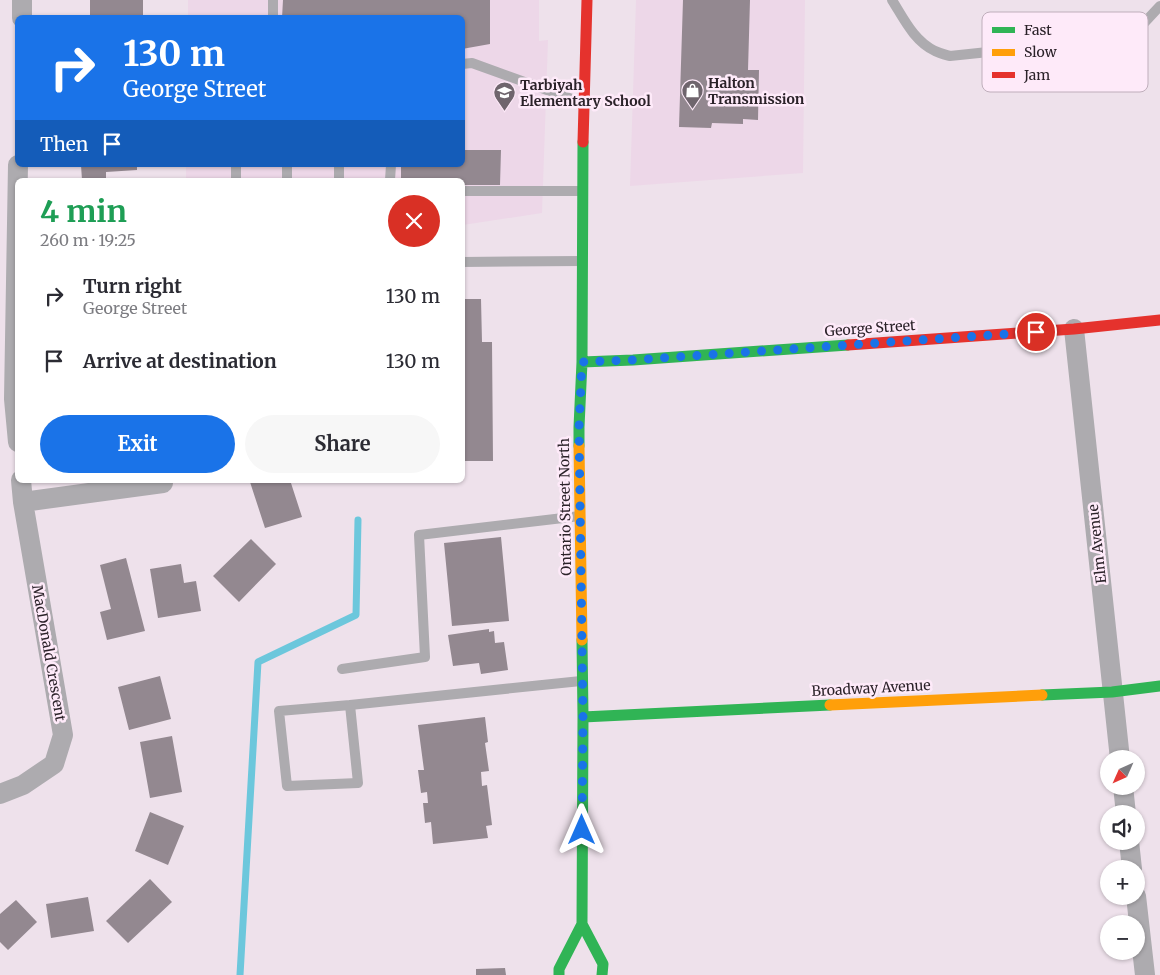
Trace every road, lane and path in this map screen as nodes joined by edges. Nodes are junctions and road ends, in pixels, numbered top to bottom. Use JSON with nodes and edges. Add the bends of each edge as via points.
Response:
{"nodes":[{"id":1,"x":22,"y":0,"type":"edge"},
{"id":2,"x":274,"y":0,"type":"edge"},
{"id":3,"x":587,"y":0,"type":"edge"},
{"id":4,"x":892,"y":0,"type":"edge"},
{"id":5,"x":1160,"y":6,"type":"edge"},
{"id":6,"x":22,"y":15,"type":"edge"},
{"id":7,"x":273,"y":15,"type":"edge"},
{"id":8,"x":1148,"y":19,"type":"edge"},
{"id":9,"x":982,"y":53,"type":"edge"},
{"id":10,"x":465,"y":64,"type":"edge"},
{"id":11,"x":584,"y":104,"type":"junction"},
{"id":12,"x":465,"y":191,"type":"edge"},
{"id":13,"x":583,"y":191,"type":"junction"},
{"id":14,"x":582,"y":261,"type":"junction"},
{"id":15,"x":465,"y":262,"type":"edge"},
{"id":16,"x":1160,"y":320,"type":"edge"},
{"id":17,"x":1074,"y":329,"type":"junction"},
{"id":18,"x":15,"y":340,"type":"edge"},
{"id":19,"x":582,"y":362,"type":"junction"},
{"id":20,"x":15,"y":410,"type":"edge"},
{"id":21,"x":21,"y":483,"type":"edge"},
{"id":22,"x":162,"y":483,"type":"dead end"},
{"id":23,"x":23,"y":502,"type":"junction"},
{"id":24,"x":580,"y":516,"type":"junction"},
{"id":25,"x":342,"y":669,"type":"dead end"},
{"id":26,"x":582,"y":681,"type":"junction"},
{"id":27,"x":1160,"y":686,"type":"edge"},
{"id":28,"x":1112,"y":692,"type":"junction"},
{"id":29,"x":350,"y":705,"type":"junction"},
{"id":30,"x":583,"y":717,"type":"junction"},
{"id":31,"x":1119,"y":750,"type":"edge"},
{"id":32,"x":0,"y":794,"type":"edge"},
{"id":33,"x":1137,"y":905,"type":"edge"},
{"id":34,"x":582,"y":924,"type":"junction"},
{"id":35,"x":559,"y":975,"type":"edge"},
{"id":36,"x":602,"y":975,"type":"edge"},
{"id":37,"x":1145,"y":975,"type":"edge"}],
"edges":[{"from":1,"to":6,"type":"street"},
{"from":2,"to":7,"type":"lane"},
{"from":3,"to":11,"type":"street","name":"Ontario Street North"},
{"from":4,"to":9,"type":"lane","via":[[912,33],[935,51],[950,56]]},
{"from":5,"to":8,"type":"lane"},
{"from":10,"to":11,"type":"lane","via":[[472,63]]},
{"from":11,"to":13,"type":"street","name":"Ontario Street North"},
{"from":12,"to":13,"type":"lane"},
{"from":13,"to":14,"type":"street","name":"Ontario Street North"},
{"from":14,"to":15,"type":"lane"},
{"from":14,"to":19,"type":"street","name":"Ontario Street North"},
{"from":16,"to":17,"type":"street","name":"George Street"},
{"from":17,"to":19,"type":"street","name":"George Street"},
{"from":17,"to":28,"type":"street","name":"Elm Avenue"},
{"from":18,"to":20,"type":"street"},
{"from":19,"to":24,"type":"street","name":"Ontario Street North"},
{"from":21,"to":23,"type":"street","name":"MacDonald Crescent"},
{"from":22,"to":23,"type":"street"},
{"from":23,"to":32,"type":"street","name":"MacDonald Crescent","via":[[63,734],[54,764],[22,785]]},
{"from":24,"to":25,"type":"lane","via":[[418,535],[425,657]]},
{"from":24,"to":26,"type":"street","name":"Ontario Street North"},
{"from":26,"to":29,"type":"lane"},
{"from":26,"to":30,"type":"street","name":"Ontario Street North"},
{"from":27,"to":28,"type":"street","name":"Broadway Avenue"},
{"from":28,"to":30,"type":"street","name":"Broadway Avenue"},
{"from":28,"to":31,"type":"street","name":"Elm Avenue"},
{"from":29,"to":29,"type":"lane","via":[[279,711],[287,786],[358,782]]},
{"from":30,"to":34,"type":"street","name":"Ontario Street North"},
{"from":33,"to":37,"type":"street"},
{"from":34,"to":35,"type":"street","name":"Ontario Street North"},
{"from":34,"to":36,"type":"street","name":"Ontario Street North","via":[[602,964]]}]}
